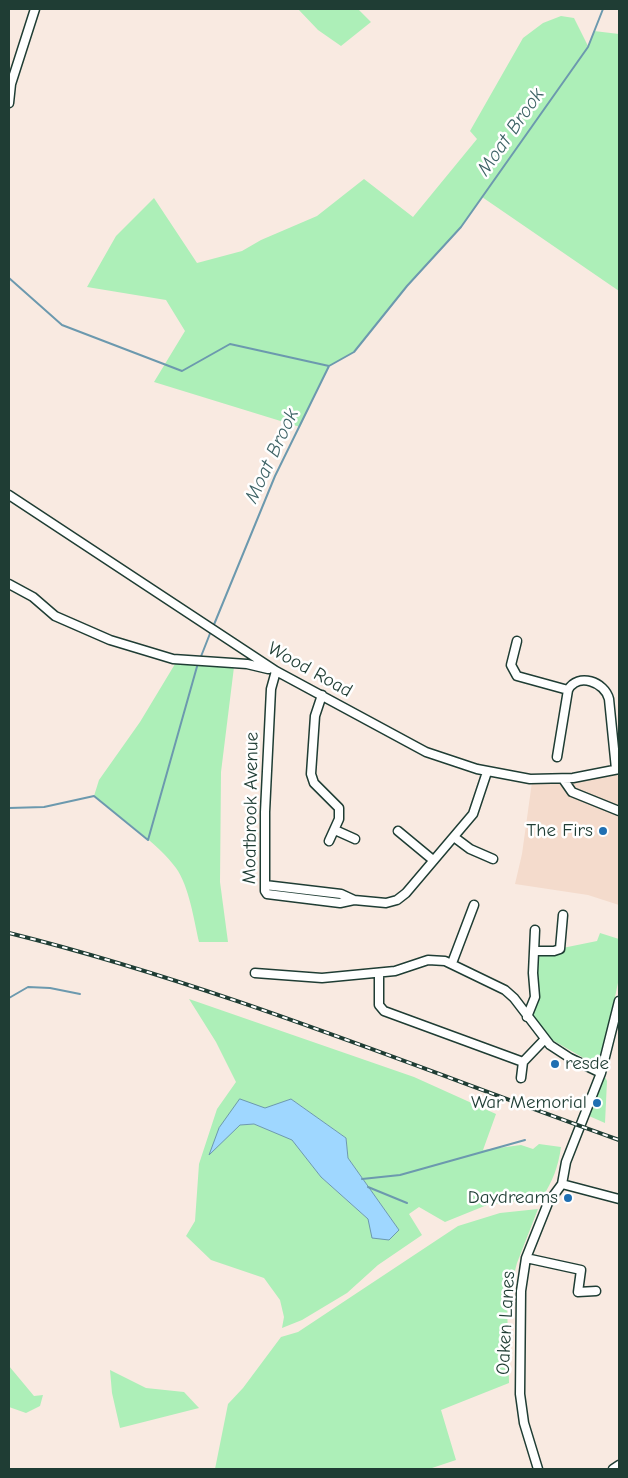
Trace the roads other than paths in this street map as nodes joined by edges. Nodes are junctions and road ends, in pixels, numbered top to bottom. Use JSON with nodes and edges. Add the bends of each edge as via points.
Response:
{"nodes":[{"id":1,"x":35,"y":9,"type":"edge"},
{"id":2,"x":9,"y":103,"type":"edge"},
{"id":3,"x":9,"y":495,"type":"edge"},
{"id":4,"x":9,"y":584,"type":"edge"},
{"id":5,"x":517,"y":641,"type":"dead end"},
{"id":6,"x":276,"y":671,"type":"junction"},
{"id":7,"x":568,"y":690,"type":"junction"},
{"id":8,"x":322,"y":695,"type":"junction"},
{"id":9,"x":557,"y":757,"type":"dead end"},
{"id":10,"x":618,"y":769,"type":"edge"},
{"id":11,"x":487,"y":772,"type":"junction"},
{"id":12,"x":563,"y":779,"type":"junction"},
{"id":13,"x":619,"y":811,"type":"edge"},
{"id":14,"x":336,"y":830,"type":"junction"},
{"id":15,"x":398,"y":831,"type":"dead end"},
{"id":16,"x":454,"y":837,"type":"junction"},
{"id":17,"x":355,"y":839,"type":"dead end"},
{"id":18,"x":330,"y":841,"type":"dead end"},
{"id":19,"x":493,"y":858,"type":"dead end"},
{"id":20,"x":433,"y":860,"type":"junction"},
{"id":21,"x":474,"y":905,"type":"dead end"},
{"id":22,"x":563,"y":915,"type":"dead end"},
{"id":23,"x":535,"y":930,"type":"dead end"},
{"id":24,"x":535,"y":951,"type":"junction"},
{"id":25,"x":452,"y":963,"type":"junction"},
{"id":26,"x":255,"y":973,"type":"dead end"},
{"id":27,"x":378,"y":974,"type":"junction"},
{"id":28,"x":619,"y":1001,"type":"edge"},
{"id":29,"x":527,"y":1017,"type":"junction"},
{"id":30,"x":545,"y":1039,"type":"junction"},
{"id":31,"x":523,"y":1062,"type":"junction"},
{"id":32,"x":601,"y":1073,"type":"junction"},
{"id":33,"x":521,"y":1078,"type":"dead end"},
{"id":34,"x":562,"y":1184,"type":"junction"},
{"id":35,"x":619,"y":1199,"type":"edge"},
{"id":36,"x":526,"y":1258,"type":"junction"},
{"id":37,"x":596,"y":1291,"type":"dead end"},
{"id":38,"x":619,"y":1465,"type":"edge"},
{"id":39,"x":538,"y":1469,"type":"edge"},
{"id":40,"x":613,"y":1469,"type":"edge"}],
"edges":[{"from":1,"to":2,"type":"street"},
{"from":3,"to":6,"type":"street","name":"Wood Road"},
{"from":4,"to":6,"type":"street","via":[[33,597],[55,616],[110,640],[173,659],[247,664]]},
{"from":5,"to":7,"type":"street","via":[[511,661],[513,673]]},
{"from":6,"to":8,"type":"street","name":"Wood Road"},
{"from":6,"to":20,"type":"street","name":"Moatbrook Avenue","via":[[270,689],[269,711],[266,893],[340,903],[354,900],[386,903],[406,893]]},
{"from":7,"to":9,"type":"street"},
{"from":7,"to":10,"type":"street","via":[[581,680],[605,689]]},
{"from":8,"to":11,"type":"street","name":"Wood Road","via":[[426,752]]},
{"from":8,"to":14,"type":"street","via":[[315,716],[311,774],[314,783],[339,808]]},
{"from":10,"to":12,"type":"street","name":"Wood Road"},
{"from":11,"to":12,"type":"street","name":"Wood Road","via":[[530,779]]},
{"from":11,"to":16,"type":"street","name":"Moatbrook Avenue","via":[[476,809]]},
{"from":12,"to":13,"type":"street","via":[[572,792]]},
{"from":14,"to":17,"type":"street"},
{"from":14,"to":18,"type":"street"},
{"from":15,"to":20,"type":"street"},
{"from":16,"to":19,"type":"street","via":[[470,849]]},
{"from":16,"to":20,"type":"street","name":"Moatbrook Avenue"},
{"from":21,"to":25,"type":"street"},
{"from":22,"to":24,"type":"street","via":[[560,949]]},
{"from":23,"to":24,"type":"street"},
{"from":24,"to":29,"type":"street","via":[[535,997]]},
{"from":25,"to":27,"type":"street","via":[[428,960]]},
{"from":25,"to":29,"type":"street","via":[[506,990]]},
{"from":26,"to":27,"type":"street","via":[[322,978]]},
{"from":27,"to":31,"type":"street","via":[[379,1005],[384,1011]]},
{"from":28,"to":32,"type":"street"},
{"from":29,"to":30,"type":"street"},
{"from":30,"to":31,"type":"street"},
{"from":30,"to":32,"type":"street","via":[[561,1053]]},
{"from":31,"to":33,"type":"street"},
{"from":32,"to":34,"type":"street","via":[[566,1162]]},
{"from":34,"to":35,"type":"street"},
{"from":34,"to":36,"type":"street","name":"Oaken Lanes","via":[[548,1202]]},
{"from":36,"to":37,"type":"street","via":[[581,1270],[578,1292]]},
{"from":36,"to":39,"type":"street","name":"Oaken Lanes","via":[[521,1291],[520,1394],[524,1423]]},
{"from":38,"to":40,"type":"street"}]}
